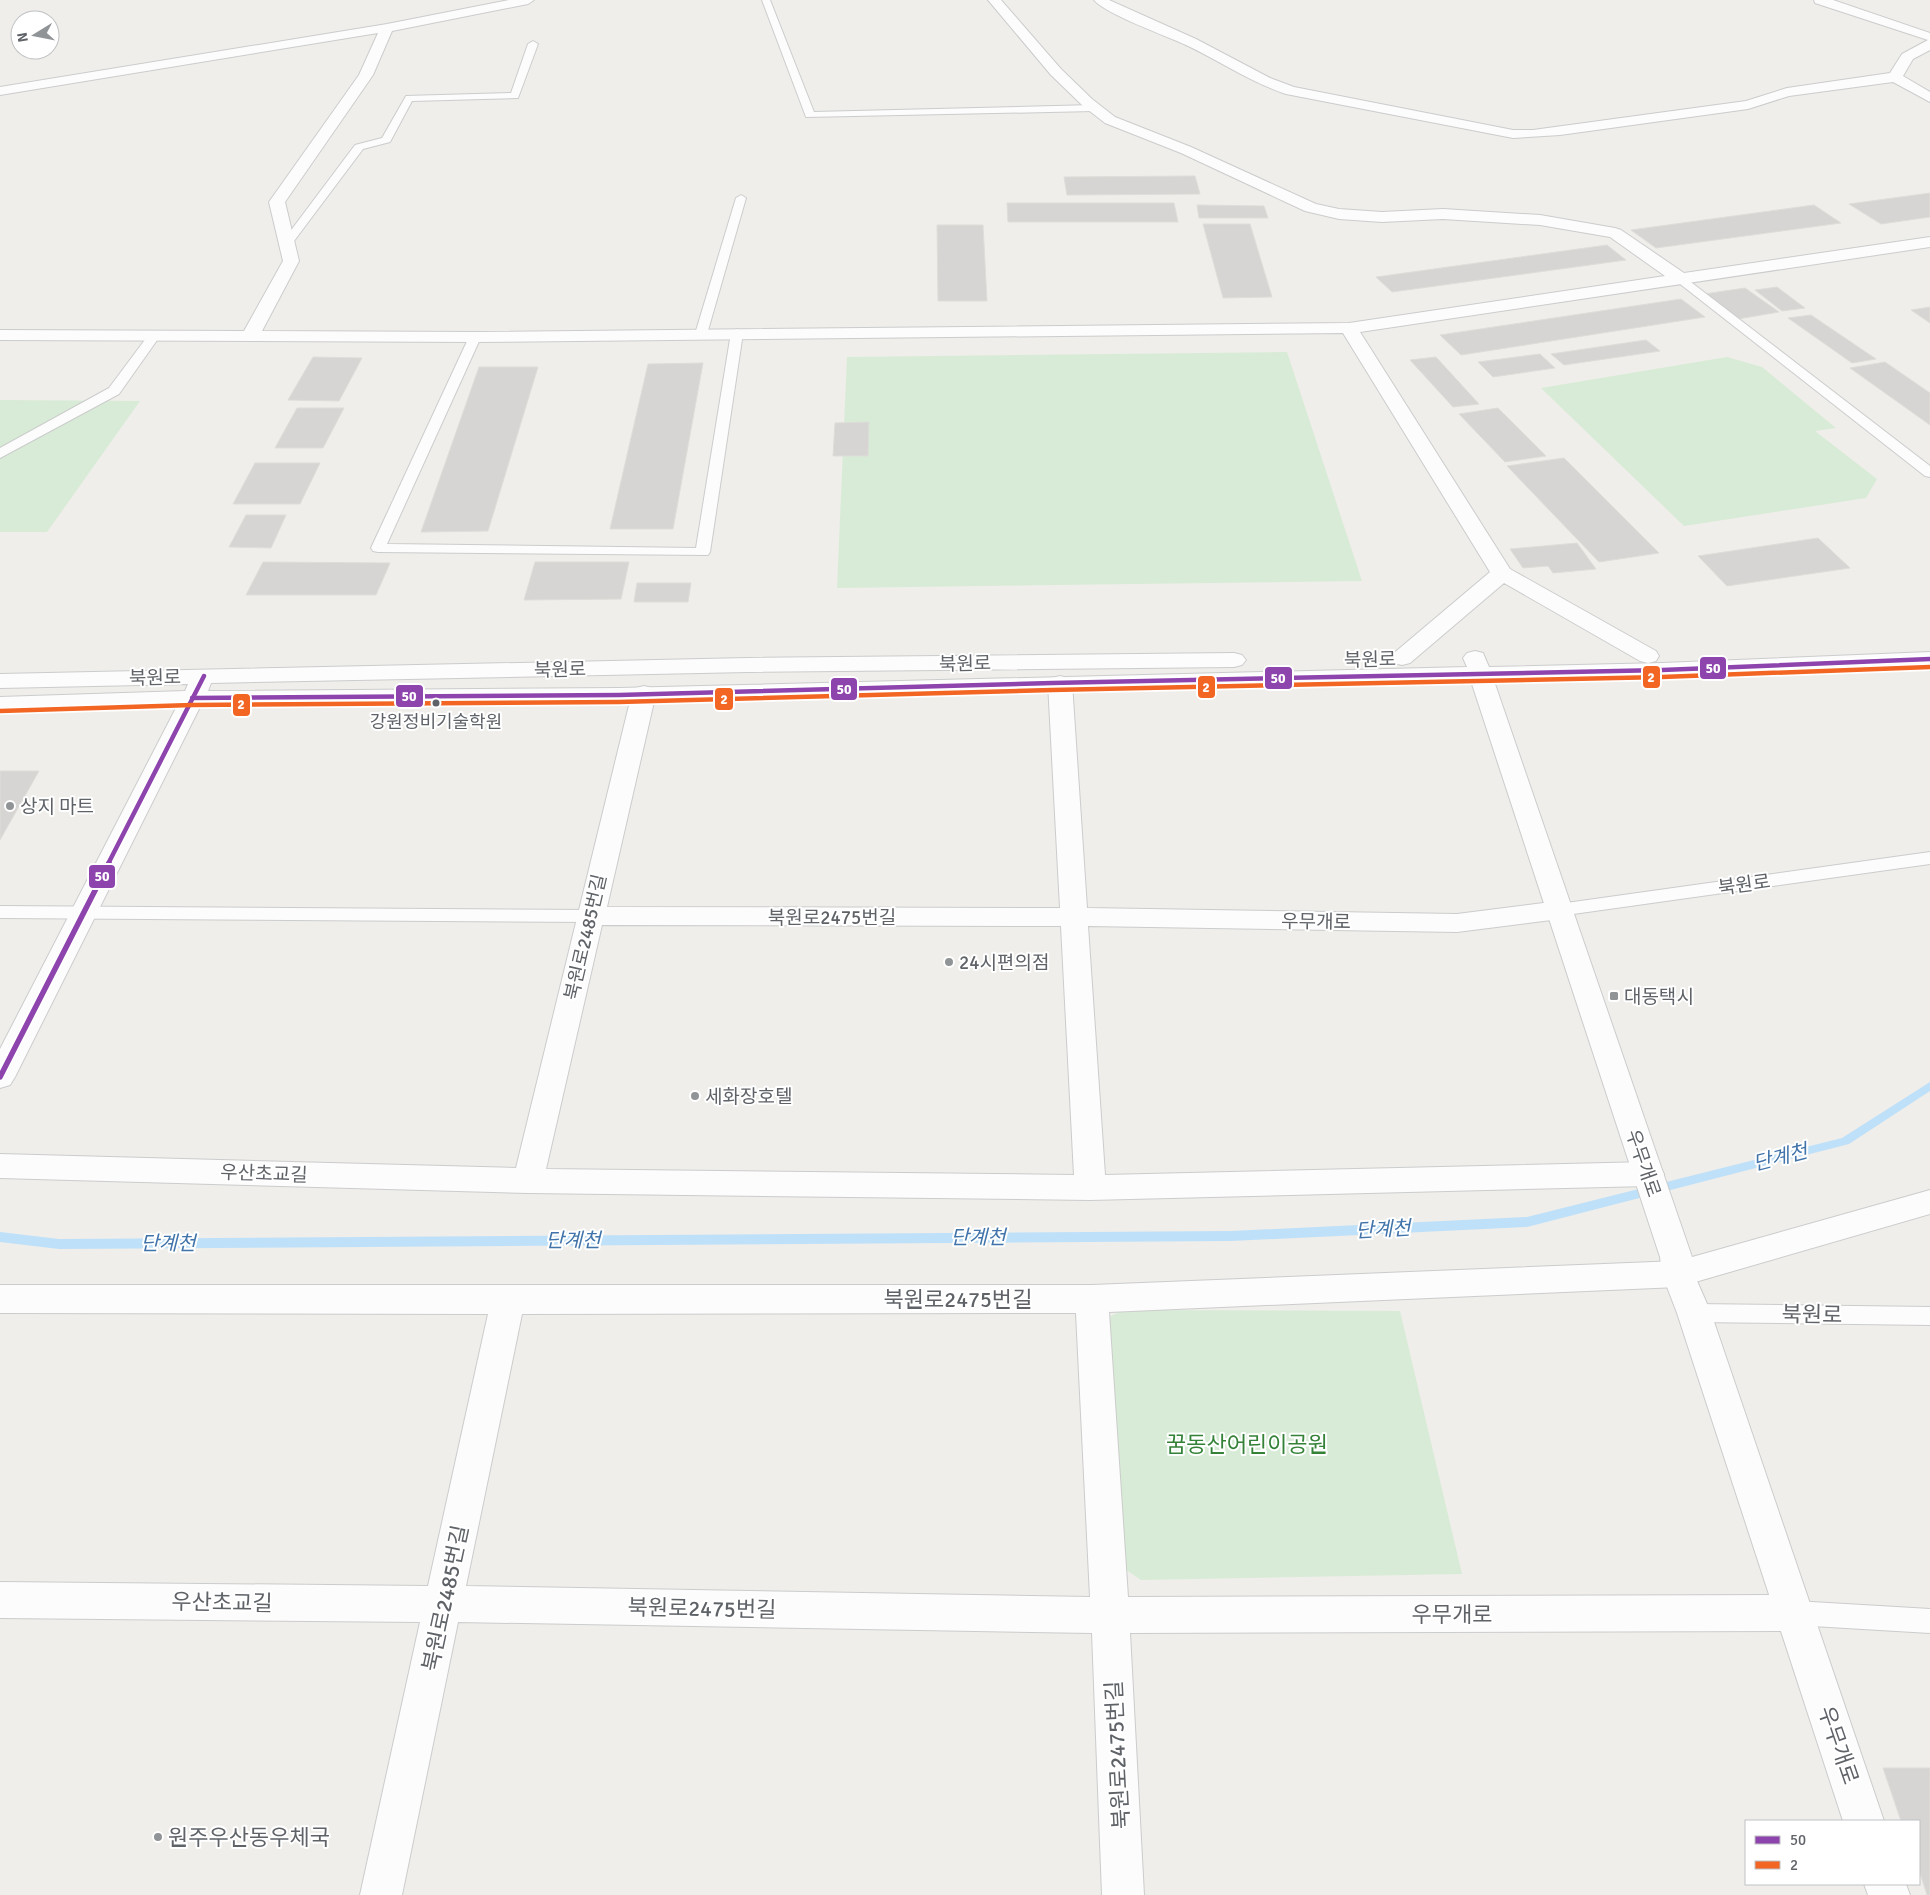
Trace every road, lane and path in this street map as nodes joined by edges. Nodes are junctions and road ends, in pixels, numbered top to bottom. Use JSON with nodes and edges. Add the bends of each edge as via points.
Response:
{"nodes":[{"id":1,"x":528,"y":0,"type":"edge"},
{"id":2,"x":766,"y":0,"type":"edge"},
{"id":3,"x":994,"y":0,"type":"edge"},
{"id":4,"x":1100,"y":0,"type":"edge"},
{"id":5,"x":1820,"y":0,"type":"edge"},
{"id":6,"x":387,"y":28,"type":"junction"},
{"id":7,"x":1930,"y":38,"type":"edge"},
{"id":8,"x":533,"y":44,"type":"dead end"},
{"id":9,"x":1930,"y":44,"type":"edge"},
{"id":10,"x":1895,"y":77,"type":"junction"},
{"id":11,"x":0,"y":91,"type":"edge"},
{"id":12,"x":1930,"y":98,"type":"edge"},
{"id":13,"x":1094,"y":108,"type":"junction"},
{"id":14,"x":741,"y":198,"type":"dead end"},
{"id":15,"x":1930,"y":242,"type":"edge"},
{"id":16,"x":286,"y":243,"type":"junction"},
{"id":17,"x":1679,"y":278,"type":"junction"},
{"id":18,"x":1349,"y":328,"type":"junction"},
{"id":19,"x":737,"y":333,"type":"junction"},
{"id":20,"x":701,"y":334,"type":"junction"},
{"id":21,"x":0,"y":335,"type":"edge"},
{"id":22,"x":154,"y":336,"type":"junction"},
{"id":23,"x":250,"y":336,"type":"junction"},
{"id":24,"x":475,"y":337,"type":"junction"},
{"id":25,"x":0,"y":454,"type":"edge"},
{"id":26,"x":1930,"y":473,"type":"edge"},
{"id":27,"x":1502,"y":574,"type":"junction"},
{"id":28,"x":1930,"y":643,"type":"edge"},
{"id":29,"x":1648,"y":656,"type":"junction"},
{"id":30,"x":1402,"y":658,"type":"junction"},
{"id":31,"x":1930,"y":659,"type":"edge"},
{"id":32,"x":1478,"y":666,"type":"junction"},
{"id":33,"x":0,"y":681,"type":"edge"},
{"id":34,"x":1060,"y":683,"type":"junction"},
{"id":35,"x":198,"y":687,"type":"junction"},
{"id":36,"x":644,"y":693,"type":"junction"},
{"id":37,"x":0,"y":704,"type":"edge"},
{"id":38,"x":1930,"y":858,"type":"edge"},
{"id":39,"x":1559,"y":910,"type":"junction"},
{"id":40,"x":86,"y":911,"type":"junction"},
{"id":41,"x":0,"y":912,"type":"edge"},
{"id":42,"x":590,"y":916,"type":"junction"},
{"id":43,"x":1073,"y":917,"type":"junction"},
{"id":44,"x":0,"y":1077,"type":"edge"},
{"id":45,"x":0,"y":1166,"type":"edge"},
{"id":46,"x":1648,"y":1175,"type":"junction"},
{"id":47,"x":528,"y":1181,"type":"junction"},
{"id":48,"x":1090,"y":1188,"type":"junction"},
{"id":49,"x":1930,"y":1202,"type":"edge"},
{"id":50,"x":1677,"y":1265,"type":"junction"},
{"id":51,"x":0,"y":1299,"type":"edge"},
{"id":52,"x":1092,"y":1299,"type":"junction"},
{"id":53,"x":508,"y":1300,"type":"junction"},
{"id":54,"x":1694,"y":1313,"type":"junction"},
{"id":55,"x":1930,"y":1316,"type":"edge"},
{"id":56,"x":0,"y":1600,"type":"edge"},
{"id":57,"x":444,"y":1604,"type":"junction"},
{"id":58,"x":1794,"y":1613,"type":"junction"},
{"id":59,"x":1110,"y":1615,"type":"junction"},
{"id":60,"x":1930,"y":1621,"type":"edge"},
{"id":61,"x":1864,"y":1820,"type":"edge"},
{"id":62,"x":381,"y":1895,"type":"edge"},
{"id":63,"x":1123,"y":1895,"type":"edge"}],
"edges":[{"from":1,"to":6,"type":"street"},
{"from":2,"to":13,"type":"lane","via":[[810,115]]},
{"from":3,"to":13,"type":"street","via":[[1056,72]]},
{"from":4,"to":10,"type":"street","via":[[1272,85],[1513,134],[1560,131],[1748,105],[1803,88]]},
{"from":5,"to":7,"type":"street"},
{"from":6,"to":11,"type":"street"},
{"from":6,"to":16,"type":"street","via":[[366,75],[277,202]]},
{"from":8,"to":16,"type":"lane","via":[[515,96],[409,98],[386,140],[359,147]]},
{"from":9,"to":10,"type":"street","via":[[1907,57]]},
{"from":10,"to":12,"type":"street"},
{"from":13,"to":17,"type":"street","via":[[1110,120],[1186,150],[1311,208],[1382,217],[1443,214],[1540,220],[1615,234]]},
{"from":14,"to":20,"type":"lane"},
{"from":15,"to":17,"type":"street"},
{"from":16,"to":23,"type":"street","via":[[291,261]]},
{"from":17,"to":18,"type":"street"},
{"from":17,"to":26,"type":"lane"},
{"from":18,"to":19,"type":"street"},
{"from":18,"to":27,"type":"street"},
{"from":19,"to":20,"type":"street"},
{"from":19,"to":24,"type":"lane","via":[[703,552],[378,548]]},
{"from":20,"to":24,"type":"street"},
{"from":21,"to":22,"type":"street"},
{"from":22,"to":23,"type":"street"},
{"from":22,"to":25,"type":"lane","via":[[114,392]]},
{"from":23,"to":24,"type":"street"},
{"from":27,"to":29,"type":"street"},
{"from":27,"to":30,"type":"street"},
{"from":28,"to":29,"type":"street","name":"북원로"},
{"from":29,"to":32,"type":"street","name":"북원로"},
{"from":30,"to":32,"type":"street","name":"북원로"},
{"from":30,"to":35,"type":"street","name":"북원로","via":[[738,665]]},
{"from":31,"to":32,"type":"street","name":"북원로","via":[[1682,669]]},
{"from":32,"to":34,"type":"street","name":"북원로"},
{"from":32,"to":39,"type":"street","name":"우무개로"},
{"from":33,"to":35,"type":"street","name":"북원로"},
{"from":34,"to":36,"type":"street","name":"북원로"},
{"from":34,"to":43,"type":"street"},
{"from":35,"to":36,"type":"street","name":"북원로"},
{"from":35,"to":37,"type":"street","name":"북원로"},
{"from":35,"to":40,"type":"street"},
{"from":36,"to":42,"type":"street","name":"북원로2485번길"},
{"from":38,"to":39,"type":"lane","name":"북원로"},
{"from":39,"to":43,"type":"street","name":"우무개로","via":[[1457,923]]},
{"from":39,"to":46,"type":"street","name":"우무개로"},
{"from":40,"to":41,"type":"lane"},
{"from":40,"to":42,"type":"lane"},
{"from":40,"to":44,"type":"street"},
{"from":42,"to":43,"type":"street","name":"북원로2475번길"},
{"from":42,"to":47,"type":"street","name":"북원로2485번길"},
{"from":43,"to":48,"type":"street"},
{"from":45,"to":47,"type":"street","name":"우산초교길"},
{"from":46,"to":48,"type":"street","name":"우산초교길"},
{"from":46,"to":50,"type":"street","name":"우무개로"},
{"from":47,"to":48,"type":"street","name":"우산초교길"},
{"from":49,"to":50,"type":"street"},
{"from":50,"to":52,"type":"street"},
{"from":50,"to":54,"type":"street","name":"우무개로"},
{"from":51,"to":53,"type":"street"},
{"from":52,"to":53,"type":"street","name":"북원로2475번길"},
{"from":52,"to":59,"type":"street","name":"북원로2475번길"},
{"from":53,"to":57,"type":"street","name":"북원로2485번길"},
{"from":54,"to":55,"type":"lane","name":"북원로"},
{"from":54,"to":58,"type":"street","name":"우무개로"},
{"from":56,"to":57,"type":"street","name":"우산초교길"},
{"from":57,"to":59,"type":"street","name":"북원로2475번길"},
{"from":57,"to":62,"type":"street","name":"북원로2485번길"},
{"from":58,"to":59,"type":"street","name":"우무개로"},
{"from":58,"to":60,"type":"lane","name":"우무개로"},
{"from":58,"to":61,"type":"street","name":"우무개로"},
{"from":59,"to":63,"type":"street","name":"북원로2475번길"}]}
